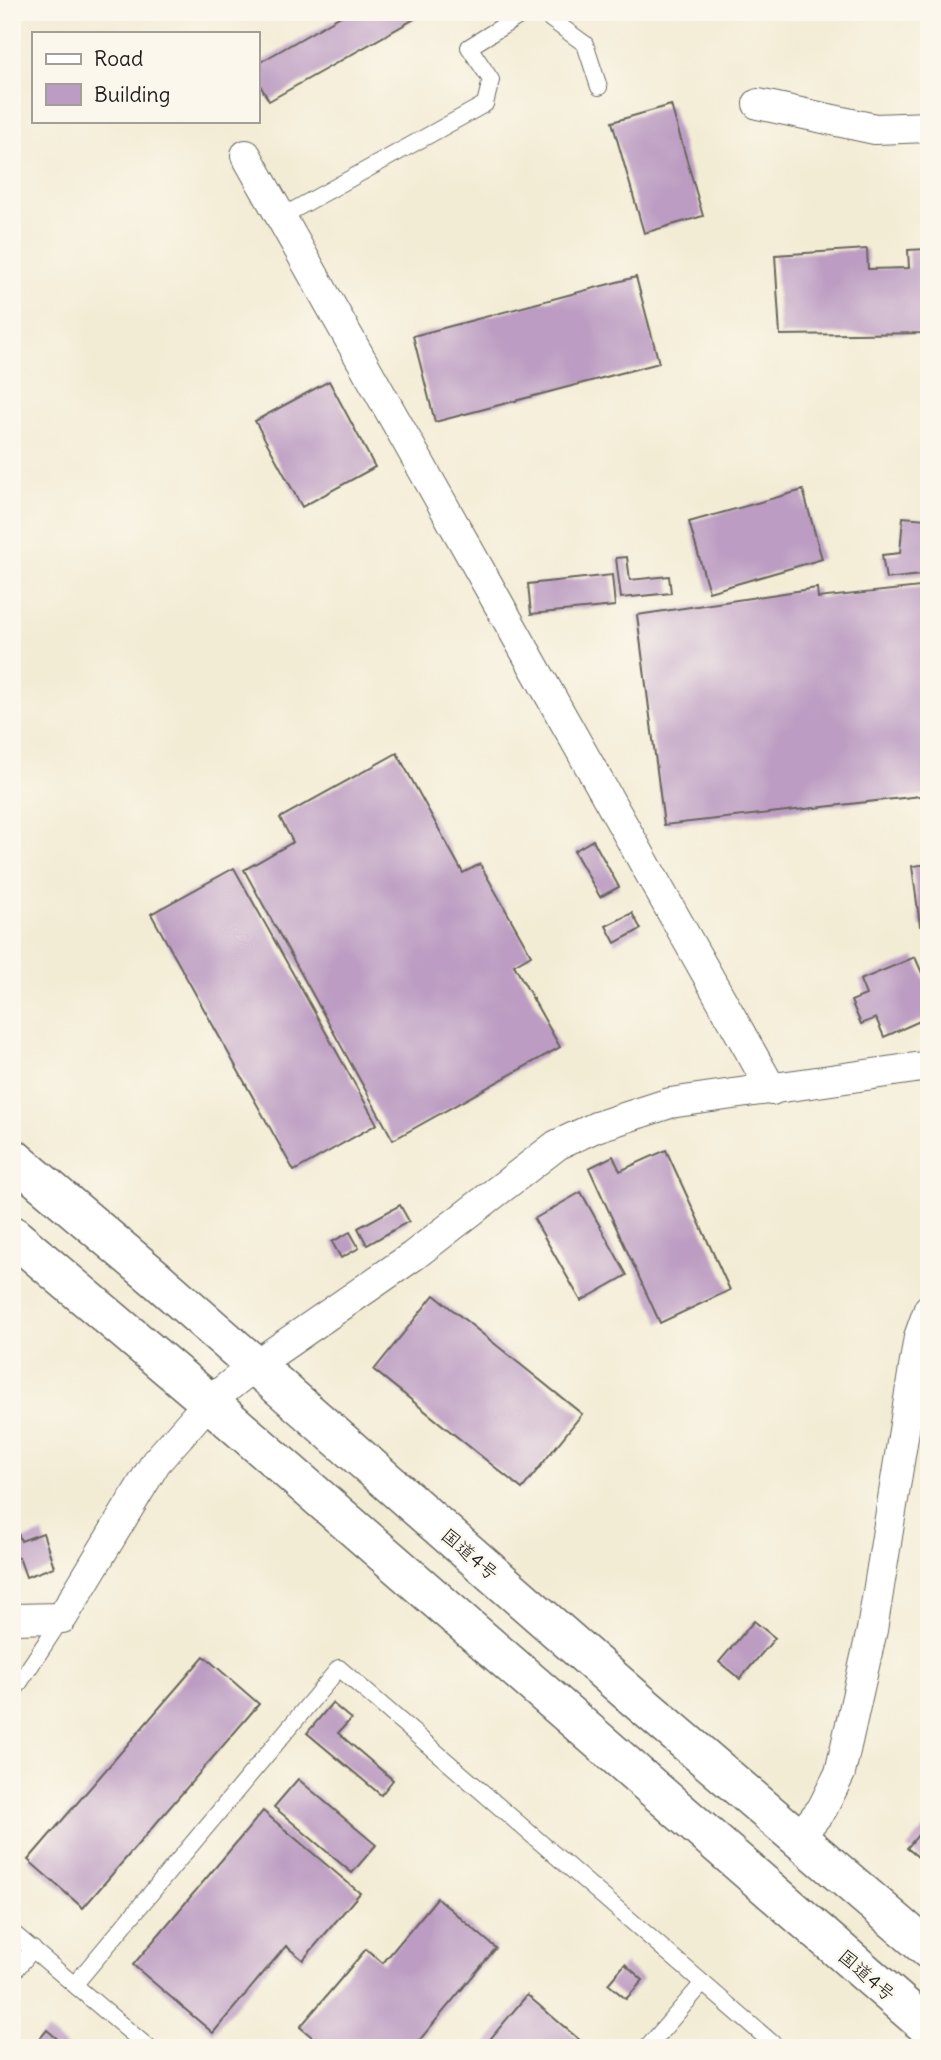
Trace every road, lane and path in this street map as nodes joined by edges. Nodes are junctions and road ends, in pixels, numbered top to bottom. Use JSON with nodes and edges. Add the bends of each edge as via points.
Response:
{"nodes":[{"id":1,"x":526,"y":12,"type":"edge"},
{"id":2,"x":541,"y":12,"type":"edge"},
{"id":3,"x":599,"y":87,"type":"dead end"},
{"id":4,"x":758,"y":104,"type":"dead end"},
{"id":5,"x":929,"y":127,"type":"edge"},
{"id":6,"x":246,"y":155,"type":"dead end"},
{"id":7,"x":281,"y":217,"type":"junction"},
{"id":8,"x":929,"y":1066,"type":"edge"},
{"id":9,"x":772,"y":1090,"type":"junction"},
{"id":10,"x":12,"y":1157,"type":"edge"},
{"id":11,"x":12,"y":1235,"type":"edge"},
{"id":12,"x":929,"y":1309,"type":"edge"},
{"id":13,"x":254,"y":1366,"type":"junction"},
{"id":14,"x":209,"y":1402,"type":"junction"},
{"id":15,"x":62,"y":1618,"type":"junction"},
{"id":16,"x":12,"y":1619,"type":"edge"},
{"id":17,"x":12,"y":1694,"type":"edge"},
{"id":18,"x":798,"y":1838,"type":"junction"},
{"id":19,"x":12,"y":1932,"type":"edge"},
{"id":20,"x":33,"y":1949,"type":"junction"},
{"id":21,"x":929,"y":1950,"type":"edge"},
{"id":22,"x":12,"y":1974,"type":"edge"},
{"id":23,"x":703,"y":1983,"type":"junction"},
{"id":24,"x":75,"y":1984,"type":"junction"},
{"id":25,"x":929,"y":2028,"type":"edge"},
{"id":26,"x":149,"y":2048,"type":"edge"},
{"id":27,"x":647,"y":2048,"type":"edge"},
{"id":28,"x":778,"y":2048,"type":"edge"}],
"edges":[{"from":1,"to":7,"type":"lane","via":[[469,47],[491,80],[485,104]]},
{"from":2,"to":3,"type":"lane","via":[[585,44]]},
{"from":4,"to":5,"type":"street","via":[[874,129]]},
{"from":6,"to":7,"type":"street"},
{"from":7,"to":9,"type":"street"},
{"from":8,"to":9,"type":"street"},
{"from":9,"to":13,"type":"street","via":[[670,1103],[557,1145],[413,1256]]},
{"from":10,"to":13,"type":"highway","name":"国道4号"},
{"from":11,"to":14,"type":"highway","name":"国道4号"},
{"from":12,"to":18,"type":"street","via":[[919,1337],[872,1630],[840,1773],[822,1810]]},
{"from":13,"to":14,"type":"street"},
{"from":13,"to":18,"type":"highway","name":"国道4号"},
{"from":14,"to":15,"type":"street","via":[[156,1462]]},
{"from":14,"to":25,"type":"highway","name":"国道4号"},
{"from":15,"to":16,"type":"street"},
{"from":15,"to":17,"type":"lane"},
{"from":18,"to":21,"type":"highway","name":"国道4号"},
{"from":19,"to":20,"type":"lane"},
{"from":20,"to":22,"type":"lane"},
{"from":20,"to":24,"type":"lane"},
{"from":23,"to":24,"type":"lane","via":[[339,1668]]},
{"from":23,"to":27,"type":"lane"},
{"from":23,"to":28,"type":"lane"},
{"from":24,"to":26,"type":"lane"}]}
